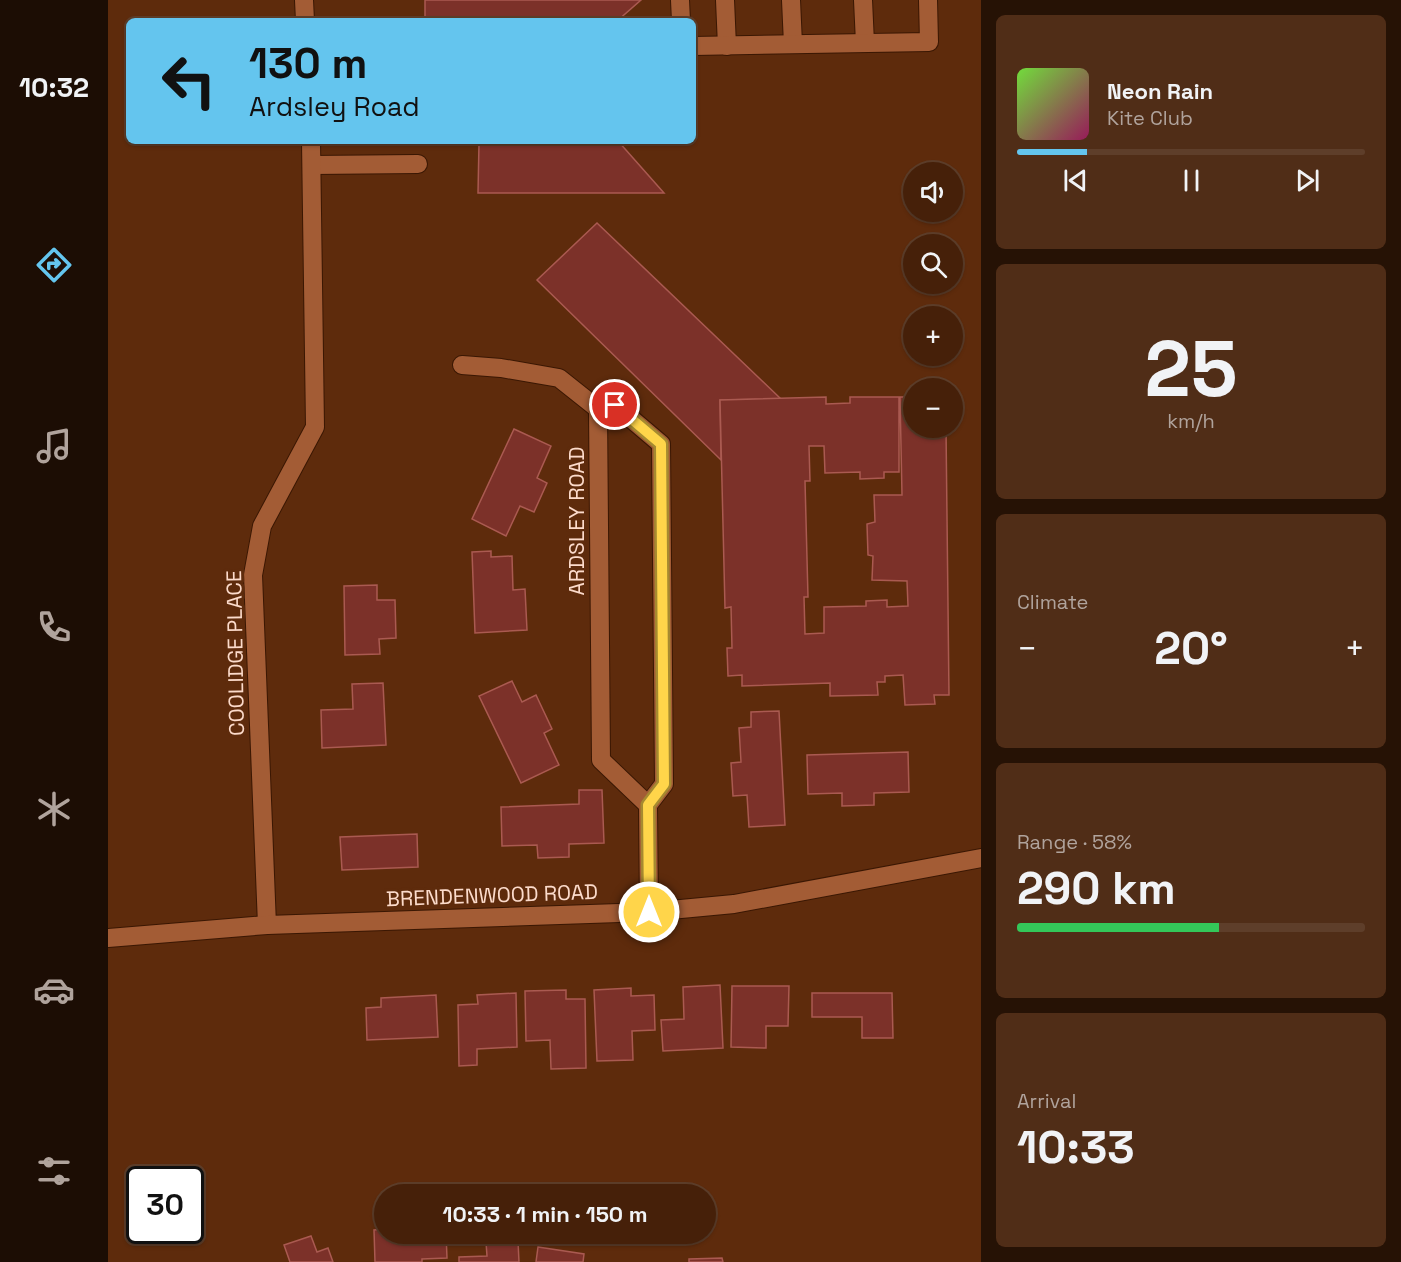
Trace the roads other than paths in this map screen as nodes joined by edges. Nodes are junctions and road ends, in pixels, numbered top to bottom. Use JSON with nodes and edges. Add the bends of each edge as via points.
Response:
{"nodes":[{"id":1,"x":304,"y":0,"type":"edge"},
{"id":2,"x":680,"y":0,"type":"edge"},
{"id":3,"x":725,"y":0,"type":"edge"},
{"id":4,"x":791,"y":0,"type":"edge"},
{"id":5,"x":863,"y":0,"type":"edge"},
{"id":6,"x":928,"y":0,"type":"edge"},
{"id":7,"x":305,"y":18,"type":"edge"},
{"id":8,"x":681,"y":18,"type":"edge"},
{"id":9,"x":865,"y":43,"type":"junction"},
{"id":10,"x":793,"y":44,"type":"junction"},
{"id":11,"x":696,"y":46,"type":"edge"},
{"id":12,"x":728,"y":46,"type":"junction"},
{"id":13,"x":311,"y":144,"type":"edge"},
{"id":14,"x":418,"y":164,"type":"dead end"},
{"id":15,"x":312,"y":165,"type":"junction"},
{"id":16,"x":462,"y":365,"type":"dead end"},
{"id":17,"x":598,"y":409,"type":"junction"},
{"id":18,"x":648,"y":805,"type":"junction"},
{"id":19,"x":981,"y":858,"type":"edge"},
{"id":20,"x":649,"y":912,"type":"junction"},
{"id":21,"x":267,"y":925,"type":"junction"},
{"id":22,"x":108,"y":938,"type":"edge"}],
"edges":[{"from":1,"to":7,"type":"street"},
{"from":2,"to":8,"type":"street"},
{"from":3,"to":12,"type":"street"},
{"from":4,"to":10,"type":"street"},
{"from":5,"to":9,"type":"street"},
{"from":6,"to":9,"type":"street","via":[[929,42]]},
{"from":9,"to":10,"type":"street"},
{"from":10,"to":12,"type":"street"},
{"from":11,"to":12,"type":"street"},
{"from":13,"to":15,"type":"street","name":"COOLIDGE PLACE"},
{"from":14,"to":15,"type":"street"},
{"from":15,"to":21,"type":"street","name":"COOLIDGE PLACE","via":[[315,427],[262,526],[253,575]]},
{"from":16,"to":17,"type":"street","via":[[559,378]]},
{"from":17,"to":18,"type":"street","name":"ARDSLEY ROAD","via":[[601,760]]},
{"from":17,"to":18,"type":"street","via":[[615,405],[661,444],[664,784]]},
{"from":18,"to":20,"type":"street"},
{"from":19,"to":20,"type":"street","name":"BRENDENWOOD ROAD","via":[[734,904]]},
{"from":20,"to":21,"type":"street","name":"BRENDENWOOD ROAD"},
{"from":21,"to":22,"type":"street","name":"BRENDENWOOD ROAD"}]}
